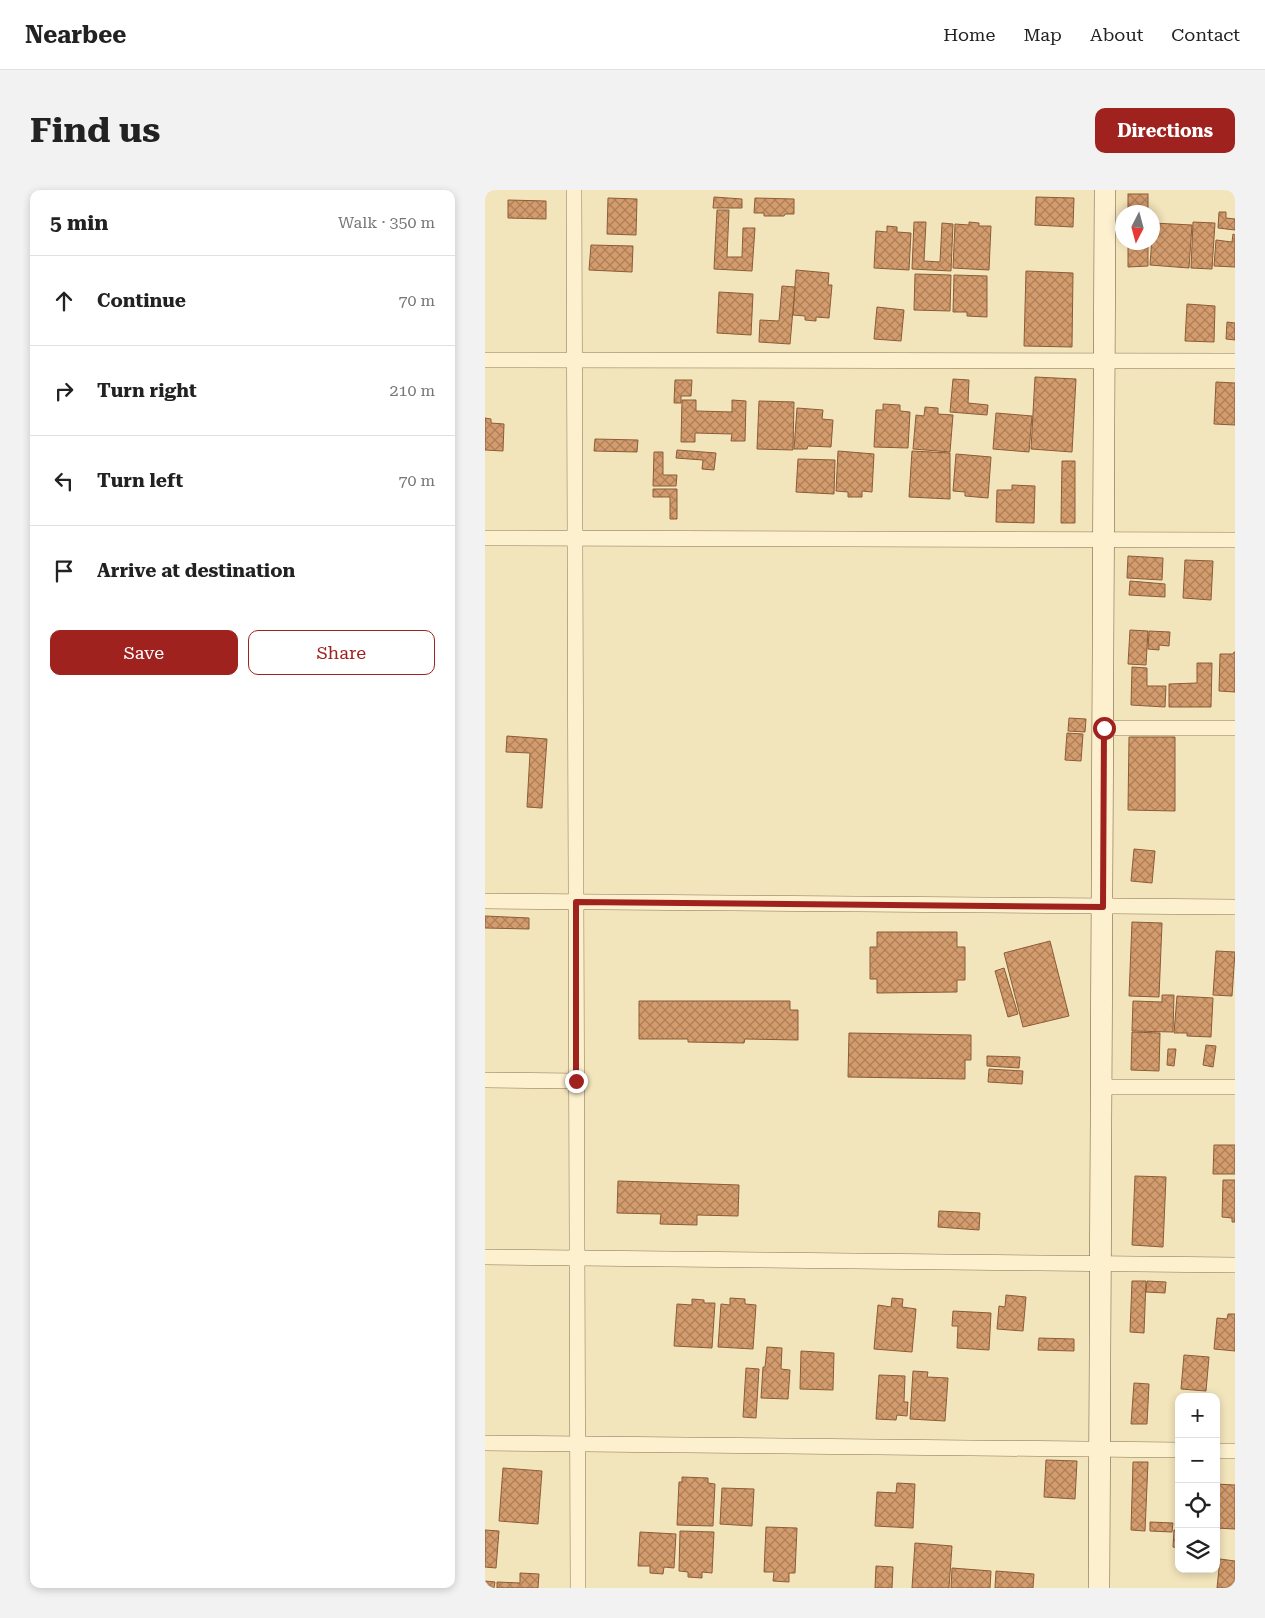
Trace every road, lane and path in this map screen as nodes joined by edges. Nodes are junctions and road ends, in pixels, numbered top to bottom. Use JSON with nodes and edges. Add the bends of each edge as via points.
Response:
{"nodes":[{"id":1,"x":574,"y":190,"type":"edge"},
{"id":2,"x":1105,"y":190,"type":"edge"},
{"id":3,"x":485,"y":360,"type":"edge"},
{"id":4,"x":574,"y":360,"type":"junction"},
{"id":5,"x":1105,"y":361,"type":"junction"},
{"id":6,"x":1235,"y":361,"type":"edge"},
{"id":7,"x":485,"y":538,"type":"edge"},
{"id":8,"x":575,"y":538,"type":"junction"},
{"id":9,"x":1104,"y":540,"type":"junction"},
{"id":10,"x":1235,"y":540,"type":"edge"},
{"id":11,"x":1104,"y":728,"type":"junction"},
{"id":12,"x":1235,"y":728,"type":"edge"},
{"id":13,"x":485,"y":901,"type":"edge"},
{"id":14,"x":576,"y":902,"type":"junction"},
{"id":15,"x":1103,"y":907,"type":"junction"},
{"id":16,"x":1235,"y":907,"type":"edge"},
{"id":17,"x":485,"y":1080,"type":"edge"},
{"id":18,"x":576,"y":1081,"type":"junction"},
{"id":19,"x":1102,"y":1087,"type":"junction"},
{"id":20,"x":1235,"y":1087,"type":"edge"},
{"id":21,"x":485,"y":1257,"type":"edge"},
{"id":22,"x":577,"y":1258,"type":"junction"},
{"id":23,"x":1101,"y":1263,"type":"junction"},
{"id":24,"x":1235,"y":1264,"type":"edge"},
{"id":25,"x":485,"y":1443,"type":"edge"},
{"id":26,"x":577,"y":1444,"type":"junction"},
{"id":27,"x":1100,"y":1450,"type":"junction"},
{"id":28,"x":1175,"y":1450,"type":"edge"},
{"id":29,"x":1220,"y":1451,"type":"edge"},
{"id":30,"x":1235,"y":1451,"type":"edge"},
{"id":31,"x":578,"y":1588,"type":"edge"},
{"id":32,"x":1099,"y":1588,"type":"edge"}],
"edges":[{"from":1,"to":4,"type":"street"},
{"from":2,"to":5,"type":"main road"},
{"from":3,"to":4,"type":"street"},
{"from":4,"to":5,"type":"street"},
{"from":4,"to":8,"type":"street"},
{"from":5,"to":6,"type":"street"},
{"from":5,"to":9,"type":"main road"},
{"from":7,"to":8,"type":"street"},
{"from":8,"to":9,"type":"street"},
{"from":8,"to":14,"type":"street"},
{"from":9,"to":10,"type":"street"},
{"from":9,"to":11,"type":"main road"},
{"from":11,"to":12,"type":"street"},
{"from":11,"to":15,"type":"main road"},
{"from":13,"to":14,"type":"street"},
{"from":14,"to":15,"type":"street"},
{"from":14,"to":18,"type":"street"},
{"from":15,"to":16,"type":"street"},
{"from":15,"to":19,"type":"main road"},
{"from":17,"to":18,"type":"street"},
{"from":18,"to":22,"type":"street"},
{"from":19,"to":20,"type":"street"},
{"from":19,"to":23,"type":"main road"},
{"from":21,"to":22,"type":"street"},
{"from":22,"to":23,"type":"street"},
{"from":22,"to":26,"type":"street"},
{"from":23,"to":24,"type":"street"},
{"from":23,"to":27,"type":"main road"},
{"from":25,"to":26,"type":"street"},
{"from":26,"to":27,"type":"street"},
{"from":26,"to":31,"type":"street"},
{"from":27,"to":28,"type":"street"},
{"from":27,"to":32,"type":"main road"},
{"from":29,"to":30,"type":"street"}]}
